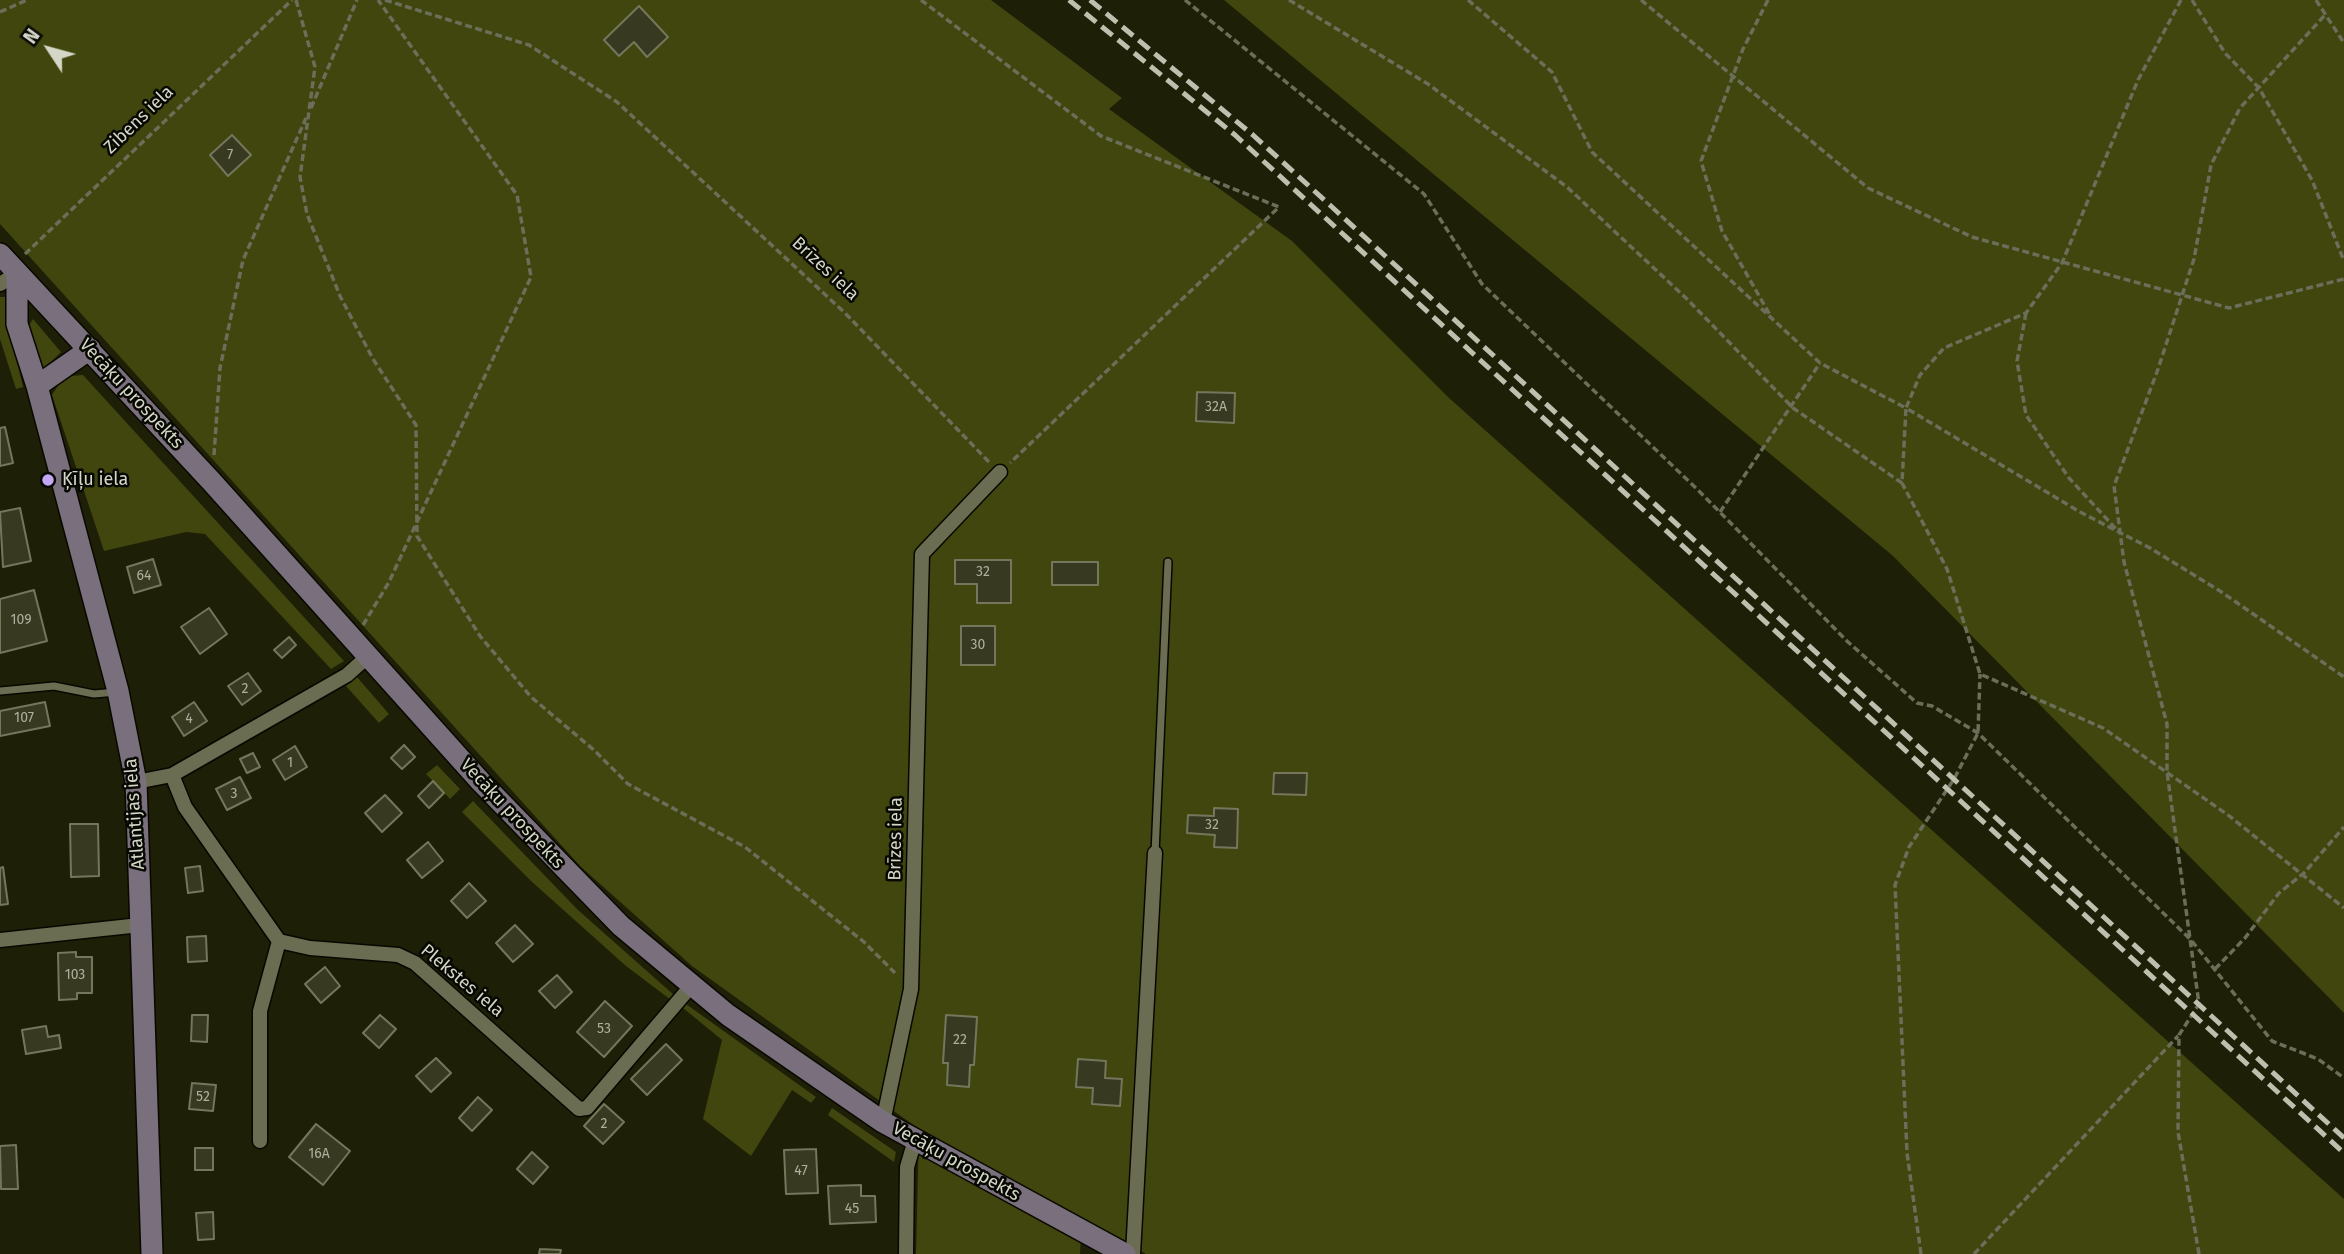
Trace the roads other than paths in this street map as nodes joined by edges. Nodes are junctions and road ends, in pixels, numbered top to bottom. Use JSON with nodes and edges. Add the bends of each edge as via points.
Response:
{"nodes":[{"id":1,"x":9,"y":275,"type":"edge"},
{"id":2,"x":90,"y":349,"type":"junction"},
{"id":3,"x":37,"y":386,"type":"junction"},
{"id":4,"x":1000,"y":472,"type":"road end"},
{"id":5,"x":1168,"y":562,"type":"dead end"},
{"id":6,"x":360,"y":650,"type":"junction"},
{"id":7,"x":0,"y":691,"type":"edge"},
{"id":8,"x":118,"y":691,"type":"junction"},
{"id":9,"x":172,"y":775,"type":"junction"},
{"id":10,"x":136,"y":782,"type":"junction"},
{"id":11,"x":1155,"y":853,"type":"joint"},
{"id":12,"x":140,"y":925,"type":"junction"},
{"id":13,"x":0,"y":940,"type":"edge"},
{"id":14,"x":279,"y":941,"type":"junction"},
{"id":15,"x":692,"y":985,"type":"junction"},
{"id":16,"x":883,"y":1122,"type":"junction"},
{"id":17,"x":915,"y":1140,"type":"junction"},
{"id":18,"x":260,"y":1141,"type":"dead end"},
{"id":19,"x":152,"y":1254,"type":"edge"},
{"id":20,"x":906,"y":1254,"type":"edge"},
{"id":21,"x":1125,"y":1254,"type":"edge"},
{"id":22,"x":1133,"y":1254,"type":"edge"}],
"edges":[{"from":1,"to":2,"type":"main road","name":"Vecāķu prospekts"},
{"from":1,"to":3,"type":"main road","name":"Atlantijas iela","via":[[17,324]]},
{"from":2,"to":3,"type":"main road"},
{"from":2,"to":6,"type":"main road","name":"Vecāķu prospekts"},
{"from":3,"to":8,"type":"main road","name":"Atlantijas iela"},
{"from":4,"to":16,"type":"street","name":"Brīzes iela","via":[[922,554],[911,989]]},
{"from":5,"to":11,"type":"lane"},
{"from":6,"to":9,"type":"street","via":[[347,675]]},
{"from":6,"to":15,"type":"main road","name":"Vecāķu prospekts","via":[[570,876]]},
{"from":7,"to":8,"type":"lane","via":[[54,686],[94,695]]},
{"from":8,"to":10,"type":"main road","name":"Atlantijas iela"},
{"from":9,"to":10,"type":"street"},
{"from":9,"to":14,"type":"street","via":[[185,807]]},
{"from":10,"to":12,"type":"main road","name":"Atlantijas iela"},
{"from":11,"to":22,"type":"street"},
{"from":12,"to":13,"type":"street"},
{"from":12,"to":19,"type":"main road","name":"Atlantijas iela"},
{"from":14,"to":15,"type":"street","name":"Plekstes iela","via":[[398,955],[415,963],[579,1109],[587,1108]]},
{"from":14,"to":18,"type":"street","via":[[260,1011]]},
{"from":15,"to":16,"type":"main road","name":"Vecāķu prospekts"},
{"from":16,"to":17,"type":"main road","name":"Vecāķu prospekts"},
{"from":17,"to":20,"type":"street","via":[[907,1167]]},
{"from":17,"to":21,"type":"main road","name":"Vecāķu prospekts"}]}
